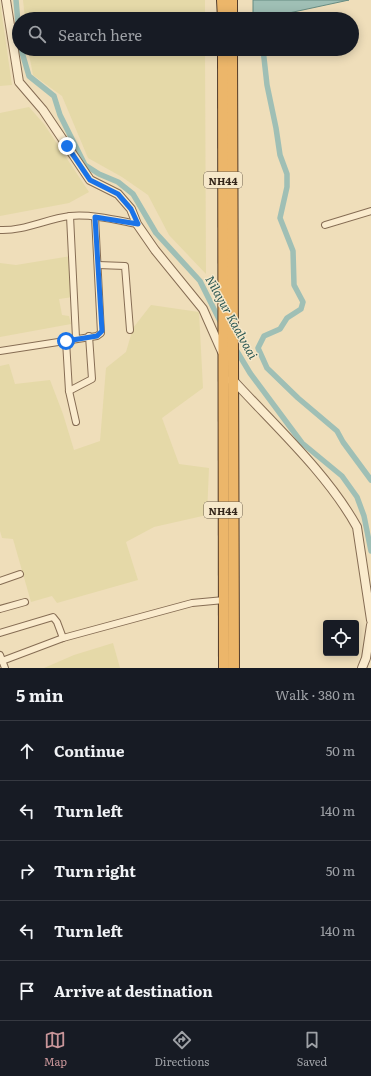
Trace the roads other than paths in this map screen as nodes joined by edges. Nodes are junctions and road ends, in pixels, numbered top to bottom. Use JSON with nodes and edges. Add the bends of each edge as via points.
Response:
{"nodes":[{"id":1,"x":6,"y":0,"type":"edge"},
{"id":2,"x":222,"y":0,"type":"edge"},
{"id":3,"x":232,"y":0,"type":"edge"},
{"id":4,"x":223,"y":12,"type":"edge"},
{"id":5,"x":232,"y":12,"type":"edge"},
{"id":6,"x":12,"y":38,"type":"edge"},
{"id":7,"x":15,"y":56,"type":"edge"},
{"id":8,"x":223,"y":56,"type":"edge"},
{"id":9,"x":232,"y":56,"type":"edge"},
{"id":10,"x":371,"y":211,"type":"edge"},
{"id":11,"x":70,"y":216,"type":"junction"},
{"id":12,"x":95,"y":217,"type":"junction"},
{"id":13,"x":138,"y":224,"type":"junction"},
{"id":14,"x":325,"y":225,"type":"dead end"},
{"id":15,"x":0,"y":230,"type":"edge"},
{"id":16,"x":98,"y":265,"type":"junction"},
{"id":17,"x":130,"y":330,"type":"dead end"},
{"id":18,"x":89,"y":336,"type":"junction"},
{"id":19,"x":76,"y":338,"type":"junction"},
{"id":20,"x":66,"y":341,"type":"junction"},
{"id":21,"x":0,"y":351,"type":"edge"},
{"id":22,"x":222,"y":352,"type":"junction"},
{"id":23,"x":222,"y":379,"type":"junction"},
{"id":24,"x":233,"y":380,"type":"junction"},
{"id":25,"x":69,"y":391,"type":"junction"},
{"id":26,"x":76,"y":422,"type":"dead end"},
{"id":27,"x":20,"y":574,"type":"dead end"},
{"id":28,"x":0,"y":580,"type":"edge"},
{"id":29,"x":224,"y":600,"type":"junction"},
{"id":30,"x":25,"y":602,"type":"dead end"},
{"id":31,"x":0,"y":609,"type":"edge"},
{"id":32,"x":371,"y":620,"type":"edge"},
{"id":33,"x":371,"y":625,"type":"edge"},
{"id":34,"x":0,"y":633,"type":"edge"},
{"id":35,"x":63,"y":638,"type":"junction"},
{"id":36,"x":1,"y":658,"type":"edge"},
{"id":37,"x":229,"y":666,"type":"edge"},
{"id":38,"x":5,"y":668,"type":"edge"},
{"id":39,"x":362,"y":668,"type":"edge"}],
"edges":[{"from":1,"to":6,"type":"street"},
{"from":2,"to":4,"type":"highway"},
{"from":3,"to":5,"type":"highway"},
{"from":7,"to":13,"type":"street","via":[[19,82],[43,110],[90,180],[118,194],[131,209]]},
{"from":8,"to":22,"type":"highway","number":"NH44"},
{"from":9,"to":24,"type":"highway","number":"NH44"},
{"from":10,"to":14,"type":"street"},
{"from":11,"to":12,"type":"street"},
{"from":11,"to":15,"type":"street","via":[[11,230]]},
{"from":11,"to":19,"type":"street"},
{"from":12,"to":13,"type":"street"},
{"from":12,"to":16,"type":"street"},
{"from":13,"to":22,"type":"street","via":[[154,250],[203,309]]},
{"from":16,"to":17,"type":"street","via":[[125,266]]},
{"from":16,"to":18,"type":"street","via":[[102,331],[99,335]]},
{"from":18,"to":19,"type":"street"},
{"from":18,"to":25,"type":"street","via":[[92,379]]},
{"from":19,"to":20,"type":"street"},
{"from":20,"to":21,"type":"street"},
{"from":20,"to":25,"type":"street"},
{"from":22,"to":23,"type":"highway","number":"NH44"},
{"from":23,"to":24,"type":"street"},
{"from":23,"to":29,"type":"highway","number":"NH44"},
{"from":24,"to":32,"type":"street","via":[[333,489],[352,518],[357,527]]},
{"from":24,"to":37,"type":"highway","number":"NH44"},
{"from":25,"to":26,"type":"street"},
{"from":27,"to":28,"type":"street"},
{"from":29,"to":35,"type":"street","via":[[192,603]]},
{"from":29,"to":37,"type":"highway","number":"NH44"},
{"from":30,"to":31,"type":"street"},
{"from":33,"to":39,"type":"street"},
{"from":34,"to":35,"type":"street","via":[[53,617]]},
{"from":35,"to":36,"type":"street"},
{"from":36,"to":38,"type":"street"}]}
